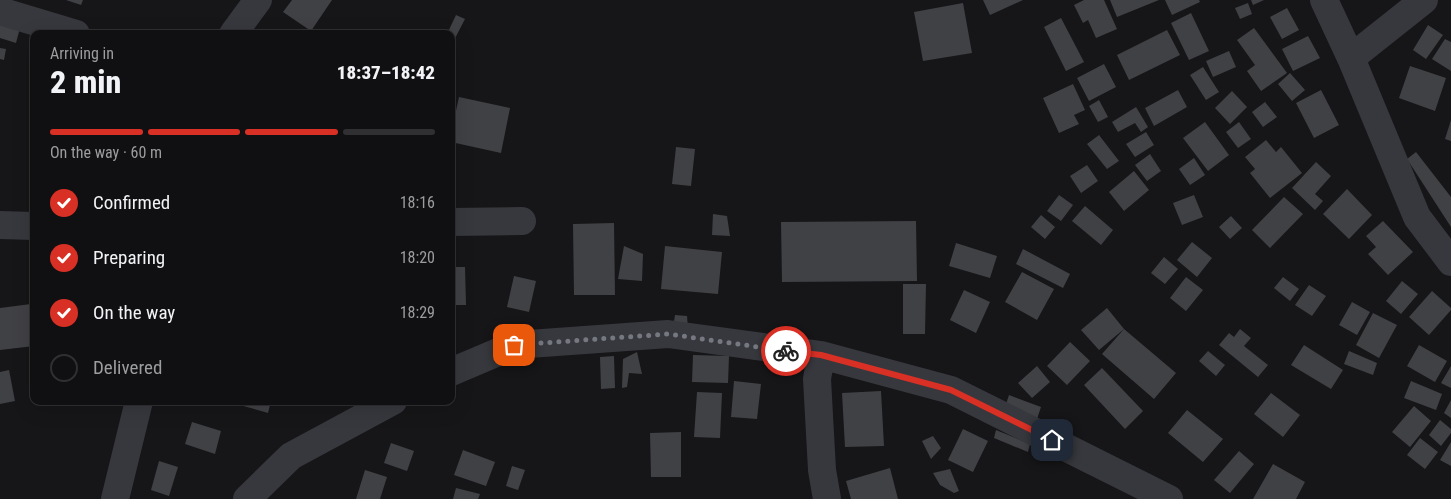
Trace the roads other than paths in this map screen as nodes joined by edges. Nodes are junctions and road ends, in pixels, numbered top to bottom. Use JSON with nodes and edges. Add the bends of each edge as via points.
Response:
{"nodes":[{"id":1,"x":258,"y":0,"type":"edge"},
{"id":2,"x":1324,"y":0,"type":"edge"},
{"id":3,"x":1424,"y":0,"type":"edge"},
{"id":4,"x":0,"y":11,"type":"edge"},
{"id":5,"x":63,"y":30,"type":"edge"},
{"id":6,"x":236,"y":30,"type":"edge"},
{"id":7,"x":1351,"y":58,"type":"junction"},
{"id":8,"x":522,"y":221,"type":"dead end"},
{"id":9,"x":455,"y":222,"type":"edge"},
{"id":10,"x":0,"y":225,"type":"edge"},
{"id":11,"x":30,"y":226,"type":"edge"},
{"id":12,"x":1451,"y":262,"type":"edge"},
{"id":13,"x":821,"y":355,"type":"junction"},
{"id":14,"x":455,"y":370,"type":"edge"},
{"id":15,"x":138,"y":405,"type":"edge"},
{"id":16,"x":386,"y":405,"type":"edge"},
{"id":17,"x":115,"y":499,"type":"edge"},
{"id":18,"x":247,"y":499,"type":"edge"},
{"id":19,"x":827,"y":499,"type":"edge"},
{"id":20,"x":1169,"y":499,"type":"edge"}],
"edges":[{"from":1,"to":6,"type":"street"},
{"from":2,"to":7,"type":"street"},
{"from":3,"to":7,"type":"street"},
{"from":4,"to":5,"type":"street"},
{"from":7,"to":12,"type":"street","via":[[1417,217]]},
{"from":8,"to":9,"type":"street"},
{"from":10,"to":11,"type":"street"},
{"from":13,"to":14,"type":"street","via":[[668,334],[514,345]]},
{"from":13,"to":19,"type":"street","via":[[817,379],[822,470]]},
{"from":13,"to":20,"type":"street","via":[[951,390]]},
{"from":15,"to":17,"type":"street"},
{"from":16,"to":18,"type":"street","via":[[291,456]]}]}
